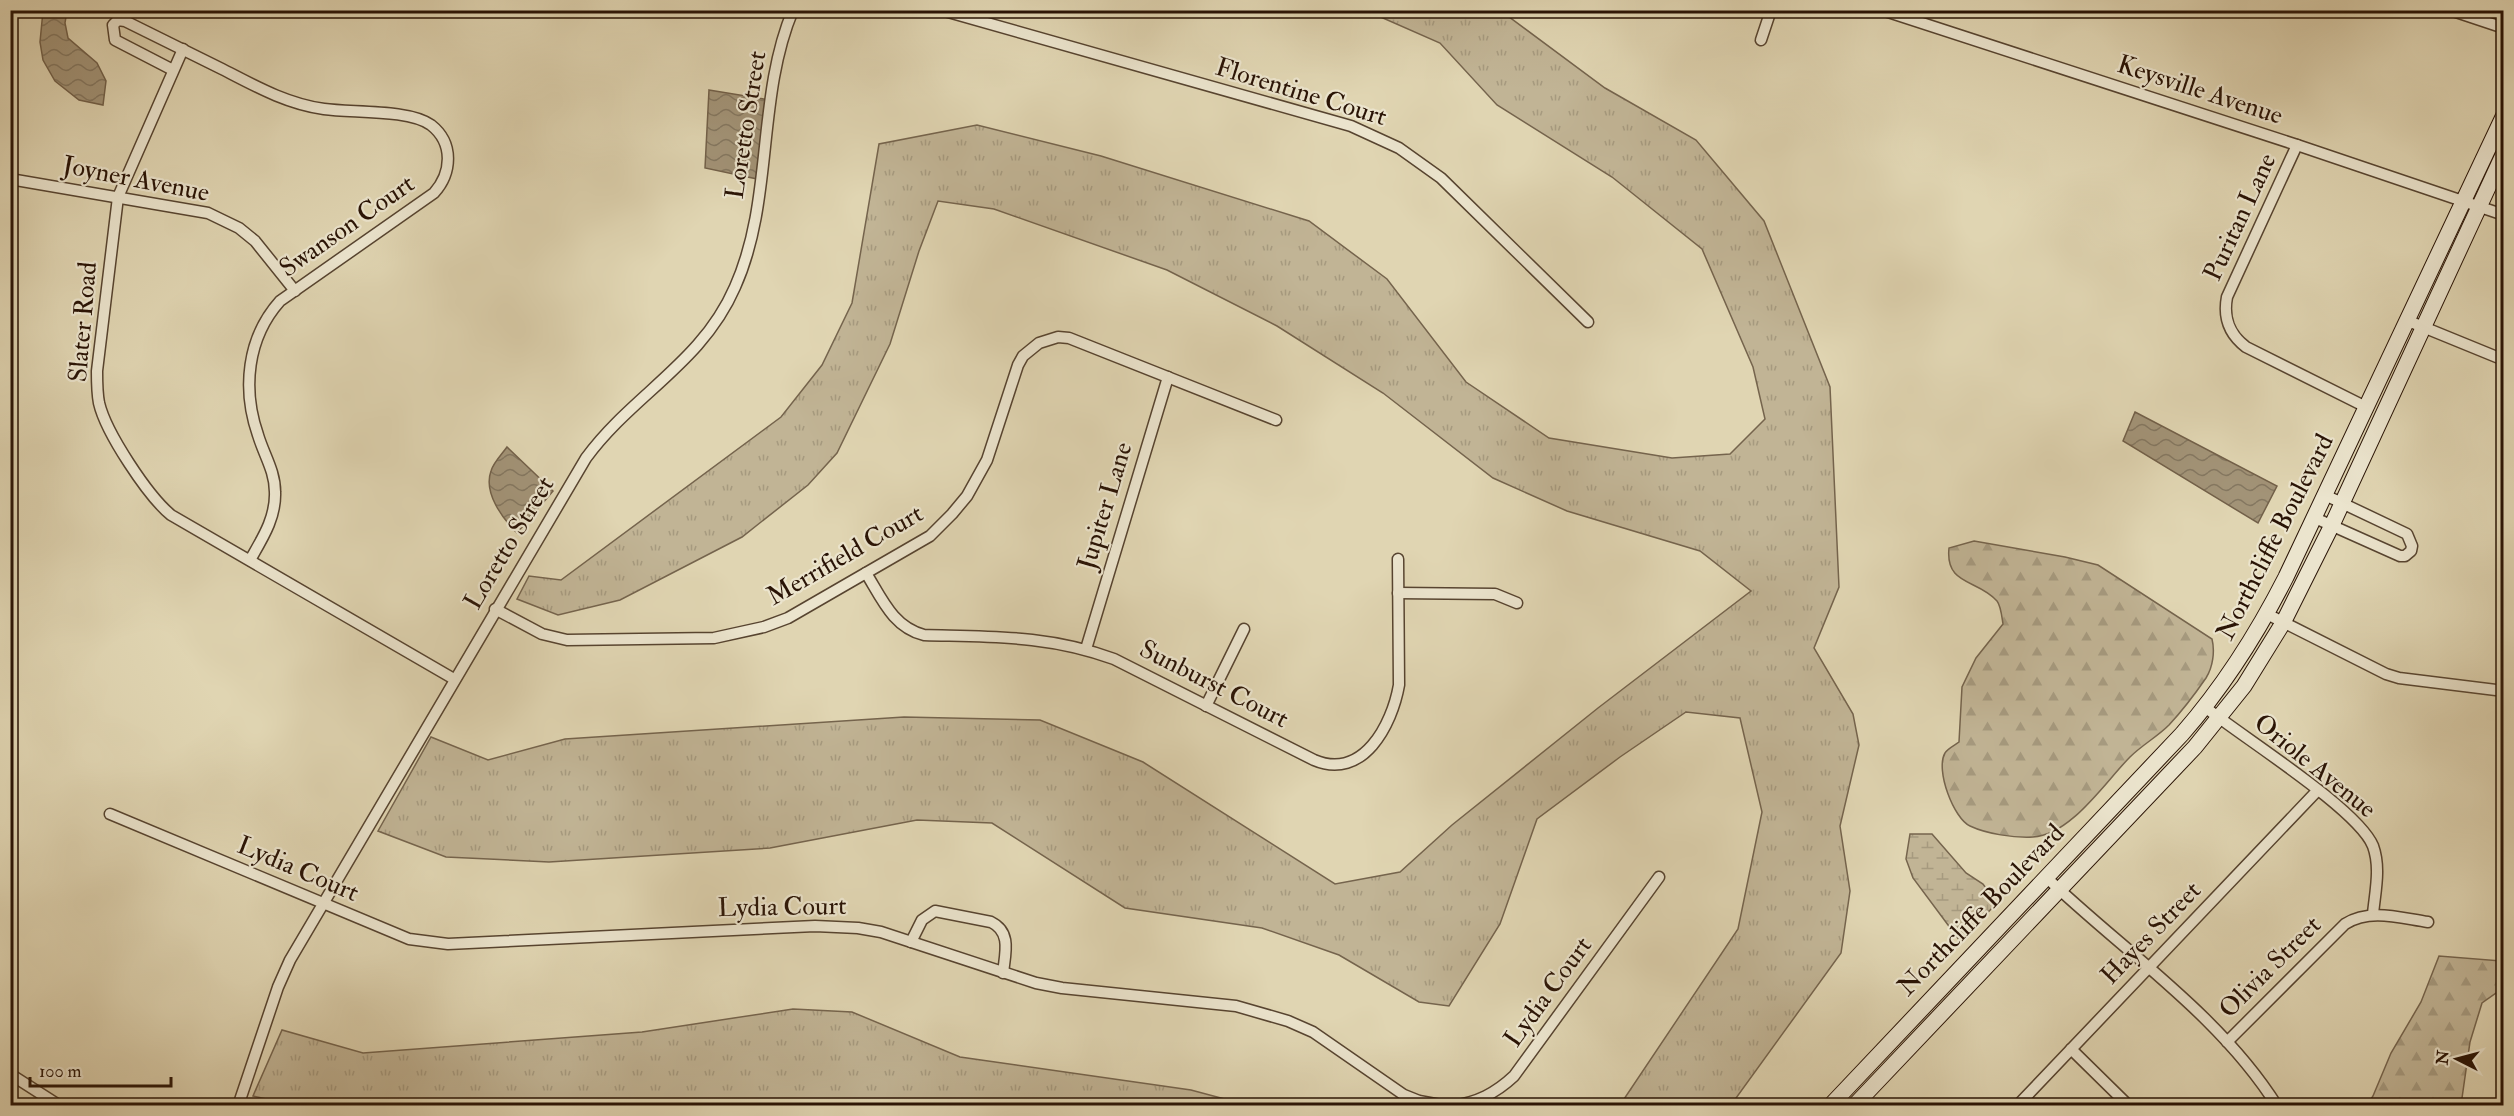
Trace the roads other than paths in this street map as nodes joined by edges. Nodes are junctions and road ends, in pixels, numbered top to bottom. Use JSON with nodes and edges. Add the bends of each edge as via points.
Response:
{"nodes":[{"id":1,"x":793,"y":10,"type":"edge"},
{"id":2,"x":941,"y":10,"type":"edge"},
{"id":3,"x":1771,"y":10,"type":"edge"},
{"id":4,"x":1882,"y":10,"type":"edge"},
{"id":5,"x":2450,"y":10,"type":"edge"},
{"id":6,"x":2504,"y":28,"type":"edge"},
{"id":7,"x":1761,"y":40,"type":"dead end"},
{"id":8,"x":183,"y":50,"type":"junction"},
{"id":9,"x":173,"y":70,"type":"junction"},
{"id":10,"x":2501,"y":125,"type":"edge"},
{"id":11,"x":2297,"y":145,"type":"junction"},
{"id":12,"x":2504,"y":153,"type":"edge"},
{"id":13,"x":10,"y":179,"type":"edge"},
{"id":14,"x":118,"y":197,"type":"junction"},
{"id":15,"x":2462,"y":200,"type":"junction"},
{"id":16,"x":2478,"y":208,"type":"junction"},
{"id":17,"x":2504,"y":215,"type":"edge"},
{"id":18,"x":295,"y":291,"type":"junction"},
{"id":19,"x":2406,"y":320,"type":"junction"},
{"id":20,"x":1587,"y":322,"type":"dead end"},
{"id":21,"x":2424,"y":327,"type":"junction"},
{"id":22,"x":2504,"y":360,"type":"edge"},
{"id":23,"x":1168,"y":377,"type":"junction"},
{"id":24,"x":2366,"y":407,"type":"junction"},
{"id":25,"x":1276,"y":420,"type":"dead end"},
{"id":26,"x":2325,"y":495,"type":"junction"},
{"id":27,"x":2342,"y":504,"type":"junction"},
{"id":28,"x":2315,"y":518,"type":"junction"},
{"id":29,"x":2332,"y":525,"type":"junction"},
{"id":30,"x":1398,"y":559,"type":"dead end"},
{"id":31,"x":250,"y":560,"type":"junction"},
{"id":32,"x":866,"y":573,"type":"junction"},
{"id":33,"x":1398,"y":593,"type":"junction"},
{"id":34,"x":1517,"y":603,"type":"dead end"},
{"id":35,"x":495,"y":609,"type":"junction"},
{"id":36,"x":2267,"y":614,"type":"junction"},
{"id":37,"x":2283,"y":623,"type":"junction"},
{"id":38,"x":1244,"y":628,"type":"dead end"},
{"id":39,"x":1086,"y":649,"type":"junction"},
{"id":40,"x":454,"y":679,"type":"junction"},
{"id":41,"x":2504,"y":691,"type":"edge"},
{"id":42,"x":1206,"y":706,"type":"junction"},
{"id":43,"x":2205,"y":707,"type":"junction"},
{"id":44,"x":2219,"y":719,"type":"junction"},
{"id":45,"x":2317,"y":791,"type":"junction"},
{"id":46,"x":110,"y":814,"type":"dead end"},
{"id":47,"x":1659,"y":877,"type":"dead end"},
{"id":48,"x":2046,"y":877,"type":"junction"},
{"id":49,"x":2059,"y":890,"type":"junction"},
{"id":50,"x":322,"y":903,"type":"junction"},
{"id":51,"x":2373,"y":914,"type":"junction"},
{"id":52,"x":2428,"y":922,"type":"dead end"},
{"id":53,"x":911,"y":942,"type":"junction"},
{"id":54,"x":2149,"y":967,"type":"junction"},
{"id":55,"x":1003,"y":973,"type":"junction"},
{"id":56,"x":2227,"y":1042,"type":"junction"},
{"id":57,"x":2071,"y":1049,"type":"junction"},
{"id":58,"x":10,"y":1074,"type":"edge"},
{"id":59,"x":60,"y":1106,"type":"edge"},
{"id":60,"x":238,"y":1106,"type":"edge"},
{"id":61,"x":1446,"y":1106,"type":"edge"},
{"id":62,"x":1451,"y":1106,"type":"edge"},
{"id":63,"x":1830,"y":1106,"type":"edge"},
{"id":64,"x":1854,"y":1106,"type":"edge"},
{"id":65,"x":2017,"y":1106,"type":"edge"},
{"id":66,"x":2129,"y":1106,"type":"edge"},
{"id":67,"x":2277,"y":1106,"type":"edge"}],
"edges":[{"from":1,"to":35,"type":"street","name":"Loretto Street","via":[[777,63],[751,241],[735,288],[698,347],[616,421],[586,458]]},
{"from":2,"to":20,"type":"street","name":"Florentine Court","via":[[1375,136],[1441,178]]},
{"from":3,"to":7,"type":"street"},
{"from":4,"to":11,"type":"street","name":"Keysville Avenue"},
{"from":5,"to":6,"type":"street"},
{"from":8,"to":9,"type":"street","name":"Slater Road"},
{"from":8,"to":9,"type":"street","name":"Swanson Court","via":[[124,21],[113,25],[115,40]]},
{"from":8,"to":18,"type":"street","name":"Swanson Court","via":[[287,100],[325,109],[411,117],[430,124],[443,138],[448,166],[434,193]]},
{"from":9,"to":14,"type":"street","name":"Slater Road"},
{"from":10,"to":15,"type":"main road","name":"Northcliffe Boulevard"},
{"from":11,"to":15,"type":"street","name":"Keysville Avenue"},
{"from":11,"to":24,"type":"street","name":"Puritan Lane","via":[[2227,297],[2225,315],[2232,334],[2246,348]]},
{"from":12,"to":16,"type":"main road","name":"Northcliffe Boulevard"},
{"from":13,"to":14,"type":"street","name":"Joyner Avenue"},
{"from":14,"to":18,"type":"street","name":"Joyner Avenue","via":[[190,209],[224,220],[261,246]]},
{"from":14,"to":31,"type":"street","name":"Slater Road","via":[[97,371],[98,397],[105,420],[159,505]]},
{"from":15,"to":16,"type":"street","name":"Keysville Avenue"},
{"from":15,"to":19,"type":"main road","name":"Northcliffe Boulevard"},
{"from":16,"to":17,"type":"street","name":"Keysville Avenue"},
{"from":16,"to":21,"type":"main road","name":"Northcliffe Boulevard"},
{"from":18,"to":31,"type":"street","name":"Swanson Court","via":[[272,310],[252,353],[250,404],[274,477],[275,492],[271,519]]},
{"from":19,"to":21,"type":"street"},
{"from":19,"to":24,"type":"main road","name":"Northcliffe Boulevard"},
{"from":21,"to":22,"type":"street"},
{"from":21,"to":27,"type":"main road","name":"Northcliffe Boulevard"},
{"from":23,"to":25,"type":"street","name":"Merrifield Court"},
{"from":23,"to":32,"type":"street","name":"Merrifield Court","via":[[1069,338],[1048,339],[1030,348],[1018,365],[987,460],[968,496],[930,536]]},
{"from":23,"to":39,"type":"street","name":"Jupiter Lane"},
{"from":24,"to":26,"type":"main road","name":"Northcliffe Boulevard"},
{"from":26,"to":27,"type":"street"},
{"from":26,"to":28,"type":"main road","name":"Northcliffe Boulevard"},
{"from":27,"to":29,"type":"main road","name":"Northcliffe Boulevard"},
{"from":27,"to":29,"type":"street","via":[[2407,534],[2411,551],[2400,556]]},
{"from":28,"to":29,"type":"street"},
{"from":28,"to":36,"type":"main road","name":"Northcliffe Boulevard"},
{"from":29,"to":37,"type":"main road","name":"Northcliffe Boulevard"},
{"from":30,"to":33,"type":"street","name":"Sunburst Court"},
{"from":31,"to":40,"type":"street","name":"Slater Road"},
{"from":32,"to":35,"type":"street","name":"Merrifield Court","via":[[788,618],[714,638],[567,640],[542,634]]},
{"from":32,"to":39,"type":"street","name":"Sunburst Court","via":[[893,618],[914,633],[1039,639]]},
{"from":33,"to":34,"type":"street","via":[[1495,594]]},
{"from":33,"to":42,"type":"street","name":"Sunburst Court","via":[[1396,700],[1384,728],[1356,760],[1340,765],[1321,763]]},
{"from":35,"to":40,"type":"street","name":"Loretto Street"},
{"from":36,"to":37,"type":"street"},
{"from":36,"to":43,"type":"main road","name":"Northcliffe Boulevard"},
{"from":37,"to":41,"type":"street","via":[[2386,674]]},
{"from":37,"to":44,"type":"main road","name":"Northcliffe Boulevard"},
{"from":38,"to":42,"type":"street"},
{"from":39,"to":42,"type":"street","name":"Sunburst Court"},
{"from":40,"to":50,"type":"street","name":"Loretto Street"},
{"from":43,"to":44,"type":"street","name":"Oriole Avenue"},
{"from":43,"to":48,"type":"main road","name":"Northcliffe Boulevard"},
{"from":44,"to":45,"type":"street","name":"Oriole Avenue"},
{"from":44,"to":49,"type":"main road","name":"Northcliffe Boulevard"},
{"from":45,"to":51,"type":"street","name":"Oriole Avenue","via":[[2359,825],[2373,847],[2377,870]]},
{"from":45,"to":54,"type":"street","name":"Hayes Street"},
{"from":46,"to":50,"type":"street","name":"Lydia Court"},
{"from":47,"to":62,"type":"street","name":"Lydia Court","via":[[1514,1076],[1490,1095]]},
{"from":48,"to":49,"type":"street"},
{"from":48,"to":63,"type":"main road","name":"Northcliffe Boulevard"},
{"from":49,"to":54,"type":"street"},
{"from":49,"to":64,"type":"main road","name":"Northcliffe Boulevard"},
{"from":50,"to":53,"type":"street","name":"Lydia Court","via":[[408,939],[448,944],[836,926],[881,932]]},
{"from":50,"to":60,"type":"street","name":"Loretto Street","via":[[278,987]]},
{"from":51,"to":52,"type":"street"},
{"from":51,"to":56,"type":"street","name":"Olivia Street","via":[[2345,924]]},
{"from":53,"to":55,"type":"street","name":"Lydia Court"},
{"from":53,"to":55,"type":"street","via":[[922,920],[935,911],[991,922],[998,925],[1005,938]]},
{"from":54,"to":56,"type":"street"},
{"from":54,"to":57,"type":"street","name":"Hayes Street"},
{"from":55,"to":61,"type":"street","name":"Lydia Court","via":[[1062,988],[1262,1012],[1313,1032],[1404,1095]]},
{"from":56,"to":67,"type":"street"},
{"from":57,"to":65,"type":"street","name":"Hayes Street"},
{"from":57,"to":66,"type":"street"},
{"from":58,"to":59,"type":"street"}]}
